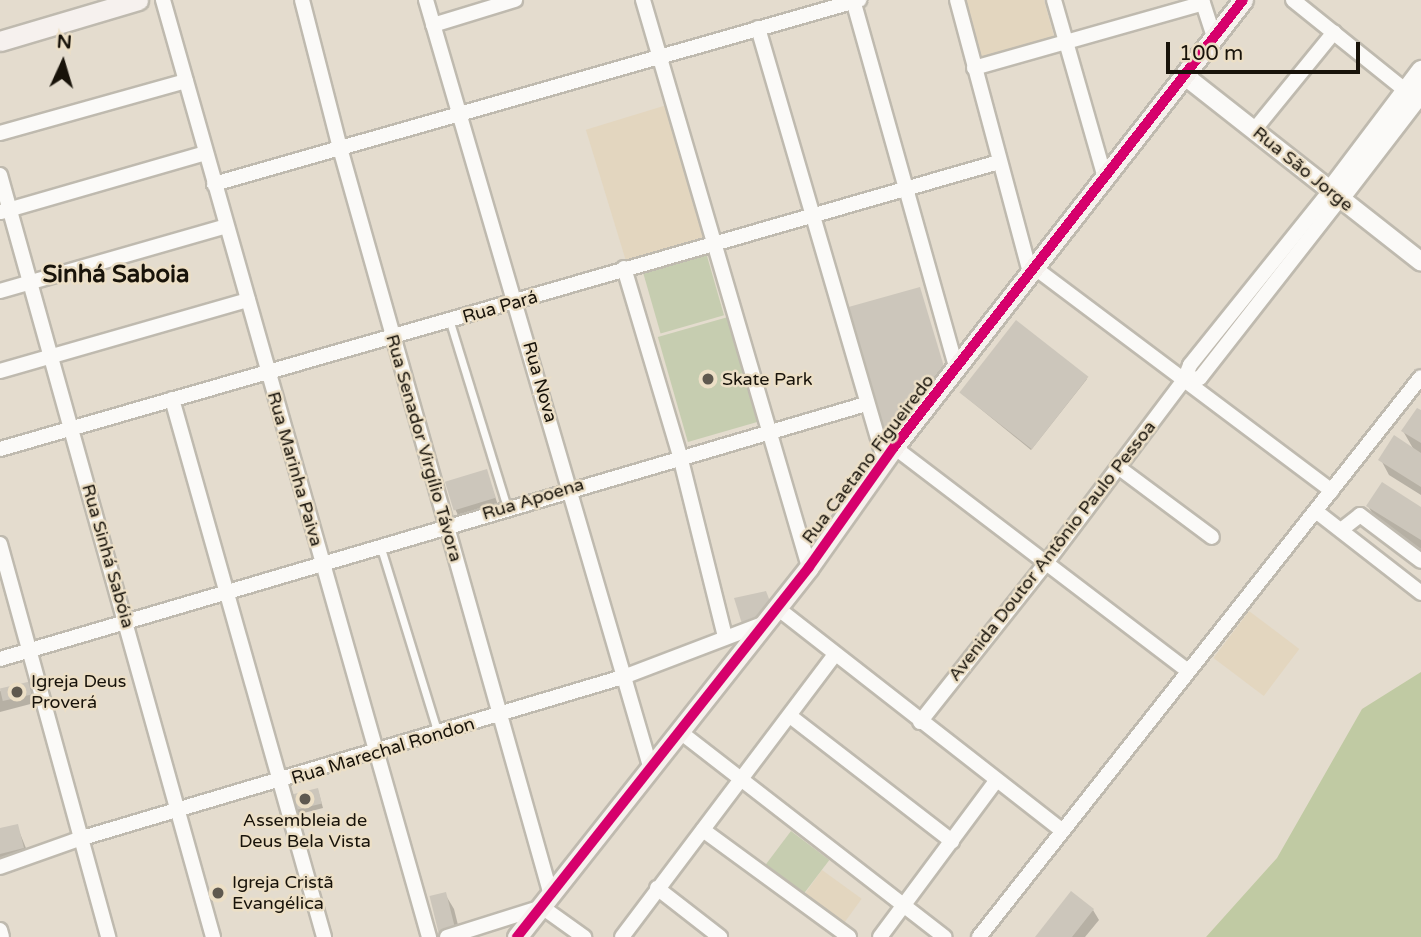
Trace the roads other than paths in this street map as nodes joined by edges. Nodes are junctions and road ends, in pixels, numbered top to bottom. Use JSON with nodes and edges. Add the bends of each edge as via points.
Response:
{"nodes":[{"id":1,"x":138,"y":0,"type":"edge"},
{"id":2,"x":163,"y":0,"type":"edge"},
{"id":3,"x":302,"y":0,"type":"edge"},
{"id":4,"x":426,"y":0,"type":"edge"},
{"id":5,"x":515,"y":0,"type":"edge"},
{"id":6,"x":643,"y":0,"type":"edge"},
{"id":7,"x":855,"y":0,"type":"edge"},
{"id":8,"x":957,"y":0,"type":"edge"},
{"id":9,"x":1054,"y":0,"type":"edge"},
{"id":10,"x":1243,"y":0,"type":"edge"},
{"id":11,"x":1293,"y":0,"type":"edge"},
{"id":12,"x":1202,"y":2,"type":"edge"},
{"id":13,"x":433,"y":25,"type":"junction"},
{"id":14,"x":758,"y":28,"type":"junction"},
{"id":15,"x":1334,"y":32,"type":"junction"},
{"id":16,"x":1214,"y":38,"type":"junction"},
{"id":17,"x":0,"y":41,"type":"edge"},
{"id":18,"x":1066,"y":42,"type":"junction"},
{"id":19,"x":662,"y":57,"type":"junction"},
{"id":20,"x":974,"y":68,"type":"junction"},
{"id":21,"x":1421,"y":70,"type":"edge"},
{"id":22,"x":1185,"y":76,"type":"junction"},
{"id":23,"x":186,"y":81,"type":"junction"},
{"id":24,"x":1413,"y":92,"type":"edge"},
{"id":25,"x":458,"y":117,"type":"junction"},
{"id":26,"x":1255,"y":129,"type":"junction"},
{"id":27,"x":0,"y":133,"type":"edge"},
{"id":28,"x":340,"y":148,"type":"junction"},
{"id":29,"x":206,"y":153,"type":"junction"},
{"id":30,"x":999,"y":162,"type":"junction"},
{"id":31,"x":0,"y":175,"type":"edge"},
{"id":32,"x":1105,"y":178,"type":"junction"},
{"id":33,"x":214,"y":184,"type":"junction"},
{"id":34,"x":904,"y":190,"type":"junction"},
{"id":35,"x":1334,"y":196,"type":"junction"},
{"id":36,"x":5,"y":211,"type":"edge"},
{"id":37,"x":814,"y":216,"type":"junction"},
{"id":38,"x":226,"y":226,"type":"junction"},
{"id":39,"x":716,"y":241,"type":"junction"},
{"id":40,"x":1421,"y":262,"type":"edge"},
{"id":41,"x":624,"y":268,"type":"junction"},
{"id":42,"x":1032,"y":271,"type":"junction"},
{"id":43,"x":30,"y":282,"type":"junction"},
{"id":44,"x":0,"y":291,"type":"edge"},
{"id":45,"x":248,"y":300,"type":"junction"},
{"id":46,"x":517,"y":303,"type":"junction"},
{"id":47,"x":450,"y":321,"type":"junction"},
{"id":48,"x":393,"y":336,"type":"junction"},
{"id":49,"x":50,"y":357,"type":"junction"},
{"id":50,"x":957,"y":370,"type":"junction"},
{"id":51,"x":0,"y":371,"type":"edge"},
{"id":52,"x":268,"y":372,"type":"junction"},
{"id":53,"x":1421,"y":377,"type":"edge"},
{"id":54,"x":1184,"y":380,"type":"junction"},
{"id":55,"x":172,"y":399,"type":"junction"},
{"id":56,"x":866,"y":404,"type":"junction"},
{"id":57,"x":72,"y":429,"type":"junction"},
{"id":58,"x":768,"y":430,"type":"junction"},
{"id":59,"x":0,"y":449,"type":"edge"},
{"id":60,"x":889,"y":454,"type":"junction"},
{"id":61,"x":680,"y":456,"type":"junction"},
{"id":62,"x":1118,"y":467,"type":"junction"},
{"id":63,"x":570,"y":488,"type":"junction"},
{"id":64,"x":1332,"y":491,"type":"junction"},
{"id":65,"x":508,"y":507,"type":"junction"},
{"id":66,"x":1317,"y":512,"type":"junction"},
{"id":67,"x":445,"y":526,"type":"junction"},
{"id":68,"x":1340,"y":530,"type":"junction"},
{"id":69,"x":1212,"y":537,"type":"dead end"},
{"id":70,"x":0,"y":544,"type":"edge"},
{"id":71,"x":380,"y":545,"type":"junction"},
{"id":72,"x":1421,"y":561,"type":"edge"},
{"id":73,"x":321,"y":562,"type":"junction"},
{"id":74,"x":1046,"y":563,"type":"junction"},
{"id":75,"x":809,"y":566,"type":"junction"},
{"id":76,"x":1416,"y":590,"type":"edge"},
{"id":77,"x":225,"y":591,"type":"junction"},
{"id":78,"x":776,"y":607,"type":"junction"},
{"id":79,"x":127,"y":622,"type":"junction"},
{"id":80,"x":762,"y":624,"type":"junction"},
{"id":81,"x":724,"y":636,"type":"junction"},
{"id":82,"x":29,"y":652,"type":"junction"},
{"id":83,"x":834,"y":656,"type":"junction"},
{"id":84,"x":0,"y":659,"type":"edge"},
{"id":85,"x":1188,"y":671,"type":"junction"},
{"id":86,"x":626,"y":676,"type":"junction"},
{"id":87,"x":501,"y":715,"type":"junction"},
{"id":88,"x":790,"y":716,"type":"junction"},
{"id":89,"x":920,"y":722,"type":"junction"},
{"id":90,"x":679,"y":731,"type":"junction"},
{"id":91,"x":439,"y":735,"type":"junction"},
{"id":92,"x":376,"y":754,"type":"junction"},
{"id":93,"x":650,"y":766,"type":"junction"},
{"id":94,"x":740,"y":780,"type":"junction"},
{"id":95,"x":279,"y":782,"type":"junction"},
{"id":96,"x":995,"y":782,"type":"junction"},
{"id":97,"x":179,"y":813,"type":"junction"},
{"id":98,"x":703,"y":830,"type":"junction"},
{"id":99,"x":1061,"y":830,"type":"junction"},
{"id":100,"x":79,"y":839,"type":"junction"},
{"id":101,"x":952,"y":841,"type":"junction"},
{"id":102,"x":0,"y":867,"type":"edge"},
{"id":103,"x":657,"y":888,"type":"junction"},
{"id":104,"x":546,"y":901,"type":"junction"},
{"id":105,"x":905,"y":904,"type":"junction"},
{"id":106,"x":0,"y":930,"type":"edge"},
{"id":107,"x":2,"y":937,"type":"edge"},
{"id":108,"x":108,"y":937,"type":"edge"},
{"id":109,"x":213,"y":937,"type":"edge"},
{"id":110,"x":324,"y":937,"type":"edge"},
{"id":111,"x":429,"y":937,"type":"edge"},
{"id":112,"x":447,"y":937,"type":"edge"},
{"id":113,"x":517,"y":937,"type":"edge"},
{"id":114,"x":583,"y":937,"type":"edge"},
{"id":115,"x":622,"y":937,"type":"edge"},
{"id":116,"x":720,"y":937,"type":"edge"},
{"id":117,"x":849,"y":937,"type":"edge"},
{"id":118,"x":880,"y":937,"type":"edge"},
{"id":119,"x":945,"y":937,"type":"edge"},
{"id":120,"x":979,"y":937,"type":"edge"}],
"edges":[{"from":1,"to":17,"type":"main road"},
{"from":2,"to":23,"type":"street","name":"Rua Marinha Paiva"},
{"from":3,"to":28,"type":"street","name":"Rua Senador Virgílio Távora"},
{"from":4,"to":13,"type":"street","name":"Rua Nova"},
{"from":5,"to":13,"type":"street"},
{"from":6,"to":19,"type":"street"},
{"from":7,"to":14,"type":"street"},
{"from":7,"to":34,"type":"street"},
{"from":8,"to":20,"type":"street"},
{"from":9,"to":18,"type":"street"},
{"from":10,"to":16,"type":"main road","name":"Rua Caetano Figueiredo"},
{"from":11,"to":15,"type":"street"},
{"from":12,"to":16,"type":"street"},
{"from":12,"to":18,"type":"street"},
{"from":13,"to":25,"type":"street","name":"Rua Nova"},
{"from":14,"to":19,"type":"street"},
{"from":14,"to":37,"type":"street"},
{"from":15,"to":24,"type":"street"},
{"from":15,"to":26,"type":"street"},
{"from":16,"to":22,"type":"main road","name":"Rua Caetano Figueiredo"},
{"from":18,"to":20,"type":"street"},
{"from":18,"to":32,"type":"street"},
{"from":19,"to":25,"type":"street"},
{"from":19,"to":39,"type":"street"},
{"from":20,"to":30,"type":"street"},
{"from":21,"to":24,"type":"street","name":"Avenida Doutor Antônio Paulo Pessoa"},
{"from":22,"to":26,"type":"street","name":"Rua São Jorge"},
{"from":22,"to":32,"type":"main road","name":"Rua Caetano Figueiredo"},
{"from":23,"to":27,"type":"street"},
{"from":23,"to":29,"type":"street","name":"Rua Marinha Paiva"},
{"from":24,"to":35,"type":"street","name":"Avenida Doutor Antônio Paulo Pessoa"},
{"from":25,"to":28,"type":"street"},
{"from":25,"to":46,"type":"street","name":"Rua Nova"},
{"from":26,"to":35,"type":"street","name":"Rua São Jorge"},
{"from":28,"to":33,"type":"street"},
{"from":28,"to":48,"type":"street","name":"Rua Senador Virgílio Távora"},
{"from":29,"to":33,"type":"street","name":"Rua Marinha Paiva"},
{"from":29,"to":36,"type":"street"},
{"from":30,"to":34,"type":"street","name":"Rua Pará"},
{"from":30,"to":42,"type":"street"},
{"from":31,"to":36,"type":"street","name":"Rua Sinhá Sabóia"},
{"from":32,"to":42,"type":"main road","name":"Rua Caetano Figueiredo"},
{"from":33,"to":38,"type":"street","name":"Rua Marinha Paiva"},
{"from":34,"to":37,"type":"street","name":"Rua Pará"},
{"from":34,"to":50,"type":"street"},
{"from":35,"to":40,"type":"street","name":"Rua São Jorge"},
{"from":35,"to":54,"type":"street","name":"Avenida Doutor Antônio Paulo Pessoa","via":[[1190,365]]},
{"from":36,"to":43,"type":"street","name":"Rua Sinhá Sabóia"},
{"from":37,"to":39,"type":"street","name":"Rua Pará"},
{"from":37,"to":56,"type":"street"},
{"from":38,"to":43,"type":"street"},
{"from":38,"to":45,"type":"street","name":"Rua Marinha Paiva"},
{"from":39,"to":41,"type":"street","name":"Rua Pará"},
{"from":39,"to":58,"type":"street"},
{"from":41,"to":46,"type":"street","name":"Rua Pará"},
{"from":41,"to":61,"type":"street"},
{"from":42,"to":50,"type":"main road","name":"Rua Caetano Figueiredo"},
{"from":42,"to":54,"type":"street"},
{"from":43,"to":44,"type":"street"},
{"from":43,"to":49,"type":"street","name":"Rua Sinhá Sabóia"},
{"from":45,"to":49,"type":"street"},
{"from":45,"to":52,"type":"street","name":"Rua Marinha Paiva"},
{"from":46,"to":47,"type":"street","name":"Rua Pará"},
{"from":46,"to":63,"type":"street","name":"Rua Nova"},
{"from":47,"to":48,"type":"street","name":"Rua Pará"},
{"from":47,"to":65,"type":"lane"},
{"from":48,"to":52,"type":"street","name":"Rua Pará"},
{"from":48,"to":67,"type":"street","name":"Rua Senador Virgílio Távora"},
{"from":49,"to":51,"type":"street"},
{"from":49,"to":57,"type":"street","name":"Rua Sinhá Sabóia"},
{"from":50,"to":60,"type":"main road","name":"Rua Caetano Figueiredo"},
{"from":52,"to":55,"type":"street","name":"Rua Pará"},
{"from":52,"to":73,"type":"street","name":"Rua Marinha Paiva"},
{"from":53,"to":64,"type":"street"},
{"from":54,"to":62,"type":"street","name":"Avenida Doutor Antônio Paulo Pessoa"},
{"from":54,"to":64,"type":"street"},
{"from":55,"to":57,"type":"street","name":"Rua Pará"},
{"from":55,"to":77,"type":"street"},
{"from":56,"to":58,"type":"street","name":"Rua Apoena"},
{"from":56,"to":60,"type":"street"},
{"from":57,"to":59,"type":"street","name":"Rua Pará"},
{"from":57,"to":79,"type":"street","name":"Rua Sinhá Sabóia"},
{"from":58,"to":61,"type":"street","name":"Rua Apoena"},
{"from":58,"to":75,"type":"street"},
{"from":60,"to":74,"type":"street"},
{"from":60,"to":75,"type":"main road","name":"Rua Caetano Figueiredo"},
{"from":61,"to":63,"type":"street","name":"Rua Apoena"},
{"from":61,"to":81,"type":"street"},
{"from":62,"to":69,"type":"street"},
{"from":62,"to":74,"type":"street","name":"Avenida Doutor Antônio Paulo Pessoa"},
{"from":63,"to":65,"type":"street","name":"Rua Apoena"},
{"from":63,"to":86,"type":"street","name":"Rua Nova"},
{"from":64,"to":66,"type":"street"},
{"from":65,"to":67,"type":"street","name":"Rua Apoena"},
{"from":66,"to":68,"type":"street"},
{"from":66,"to":85,"type":"street"},
{"from":67,"to":71,"type":"street","name":"Rua Apoena"},
{"from":67,"to":87,"type":"street","name":"Rua Senador Virgílio Távora"},
{"from":68,"to":72,"type":"street","via":[[1360,515]]},
{"from":68,"to":76,"type":"street"},
{"from":70,"to":82,"type":"street"},
{"from":71,"to":73,"type":"street","name":"Rua Apoena"},
{"from":71,"to":91,"type":"lane"},
{"from":73,"to":77,"type":"street","name":"Rua Apoena"},
{"from":73,"to":92,"type":"street","name":"Rua Marinha Paiva"},
{"from":74,"to":85,"type":"street"},
{"from":74,"to":89,"type":"street","name":"Avenida Doutor Antônio Paulo Pessoa"},
{"from":75,"to":78,"type":"main road","name":"Rua Caetano Figueiredo"},
{"from":77,"to":79,"type":"street","name":"Rua Apoena"},
{"from":77,"to":95,"type":"street"},
{"from":78,"to":80,"type":"main road","name":"Rua Caetano Figueiredo"},
{"from":78,"to":83,"type":"street"},
{"from":79,"to":82,"type":"street","name":"Rua Apoena"},
{"from":79,"to":97,"type":"street","name":"Rua Sinhá Sabóia"},
{"from":80,"to":81,"type":"street","name":"Rua Marechal Rondon"},
{"from":80,"to":90,"type":"main road","name":"Rua Caetano Figueiredo"},
{"from":81,"to":86,"type":"street","name":"Rua Marechal Rondon"},
{"from":82,"to":84,"type":"street","name":"Rua Apoena"},
{"from":82,"to":100,"type":"street"},
{"from":83,"to":88,"type":"street"},
{"from":83,"to":89,"type":"street"},
{"from":85,"to":99,"type":"street"},
{"from":86,"to":87,"type":"street","name":"Rua Marechal Rondon"},
{"from":86,"to":93,"type":"street","name":"Rua Nova"},
{"from":87,"to":91,"type":"street","name":"Rua Marechal Rondon"},
{"from":87,"to":104,"type":"street","name":"Rua Senador Virgílio Távora"},
{"from":88,"to":94,"type":"street"},
{"from":88,"to":101,"type":"street"},
{"from":89,"to":96,"type":"street"},
{"from":90,"to":93,"type":"main road","name":"Rua Caetano Figueiredo"},
{"from":90,"to":94,"type":"street"},
{"from":91,"to":92,"type":"street","name":"Rua Marechal Rondon"},
{"from":92,"to":95,"type":"street","name":"Rua Marechal Rondon"},
{"from":92,"to":111,"type":"street","name":"Rua Marinha Paiva"},
{"from":93,"to":104,"type":"main road","name":"Rua Caetano Figueiredo"},
{"from":94,"to":98,"type":"street"},
{"from":94,"to":105,"type":"street"},
{"from":95,"to":97,"type":"street","name":"Rua Marechal Rondon"},
{"from":95,"to":110,"type":"street"},
{"from":96,"to":99,"type":"street"},
{"from":96,"to":101,"type":"street"},
{"from":97,"to":100,"type":"street","name":"Rua Marechal Rondon"},
{"from":97,"to":109,"type":"street","name":"Rua Sinhá Sabóia"},
{"from":98,"to":103,"type":"street"},
{"from":98,"to":117,"type":"street"},
{"from":99,"to":120,"type":"street"},
{"from":100,"to":102,"type":"street","name":"Rua Marechal Rondon"},
{"from":100,"to":108,"type":"street"},
{"from":101,"to":105,"type":"street"},
{"from":103,"to":115,"type":"street"},
{"from":103,"to":116,"type":"street"},
{"from":104,"to":112,"type":"street"},
{"from":104,"to":113,"type":"main road","name":"Rua Caetano Figueiredo"},
{"from":104,"to":114,"type":"street"},
{"from":105,"to":118,"type":"street"},
{"from":105,"to":119,"type":"street"},
{"from":106,"to":107,"type":"street"}]}
